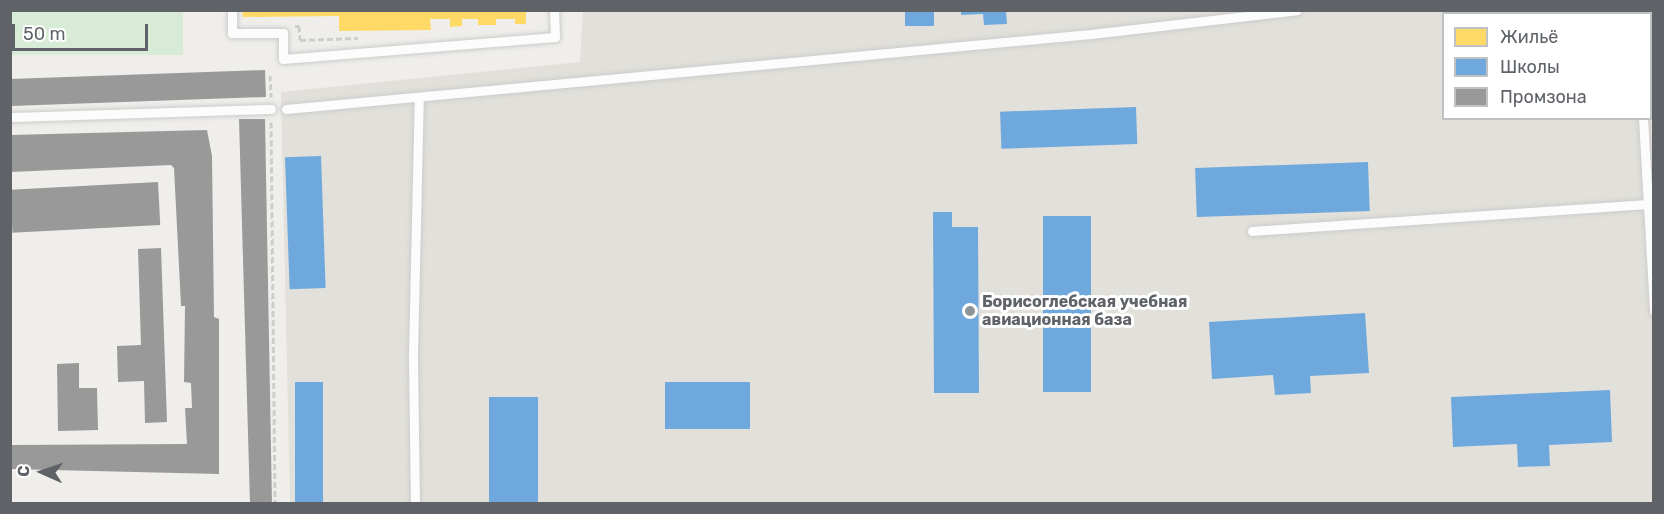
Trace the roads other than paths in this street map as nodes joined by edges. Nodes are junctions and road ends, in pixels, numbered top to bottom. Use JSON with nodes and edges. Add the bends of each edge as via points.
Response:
{"nodes":[{"id":1,"x":232,"y":10,"type":"edge"},
{"id":2,"x":554,"y":10,"type":"edge"},
{"id":3,"x":1297,"y":10,"type":"edge"},
{"id":4,"x":419,"y":97,"type":"junction"},
{"id":5,"x":271,"y":109,"type":"road end"},
{"id":6,"x":286,"y":110,"type":"dead end"},
{"id":7,"x":10,"y":117,"type":"edge"},
{"id":8,"x":1642,"y":120,"type":"edge"},
{"id":9,"x":1647,"y":204,"type":"junction"},
{"id":10,"x":1252,"y":231,"type":"dead end"},
{"id":11,"x":1653,"y":280,"type":"edge"},
{"id":12,"x":1653,"y":311,"type":"edge"},
{"id":13,"x":415,"y":504,"type":"edge"}],
"edges":[{"from":1,"to":2,"type":"lane","via":[[232,33],[282,33],[283,59],[555,37]]},
{"from":3,"to":4,"type":"lane","via":[[1079,36]]},
{"from":4,"to":6,"type":"lane"},
{"from":4,"to":13,"type":"lane","via":[[413,354]]},
{"from":5,"to":7,"type":"lane"},
{"from":8,"to":9,"type":"lane"},
{"from":9,"to":10,"type":"lane"},
{"from":9,"to":11,"type":"lane"},
{"from":11,"to":12,"type":"lane"}]}
